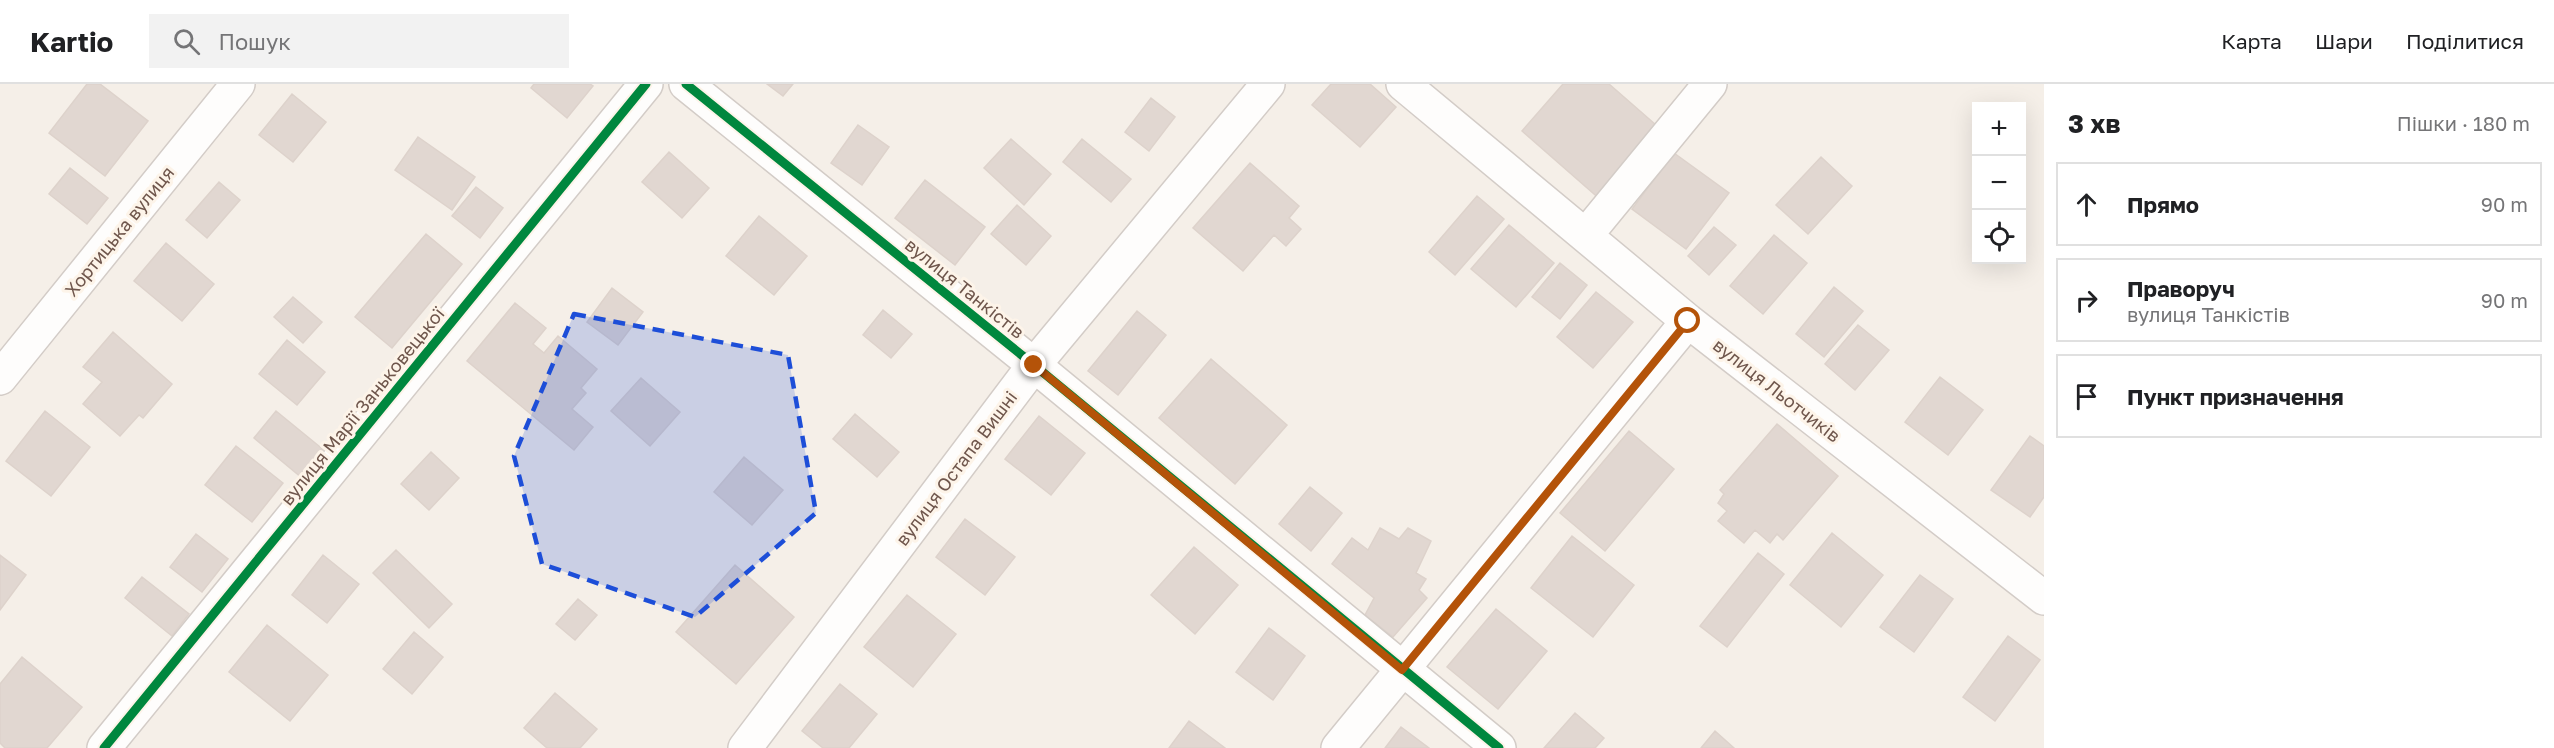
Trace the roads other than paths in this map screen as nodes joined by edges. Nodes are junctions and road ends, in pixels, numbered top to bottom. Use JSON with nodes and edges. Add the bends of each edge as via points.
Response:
{"nodes":[{"id":1,"x":238,"y":84,"type":"edge"},
{"id":2,"x":646,"y":84,"type":"edge"},
{"id":3,"x":686,"y":84,"type":"edge"},
{"id":4,"x":1268,"y":84,"type":"edge"},
{"id":5,"x":1403,"y":84,"type":"edge"},
{"id":6,"x":1710,"y":84,"type":"edge"},
{"id":7,"x":1586,"y":236,"type":"junction"},
{"id":8,"x":1688,"y":321,"type":"junction"},
{"id":9,"x":1034,"y":365,"type":"junction"},
{"id":10,"x":0,"y":378,"type":"edge"},
{"id":11,"x":2044,"y":597,"type":"edge"},
{"id":12,"x":1402,"y":670,"type":"junction"},
{"id":13,"x":104,"y":748,"type":"edge"},
{"id":14,"x":745,"y":748,"type":"edge"},
{"id":15,"x":1338,"y":748,"type":"edge"},
{"id":16,"x":1499,"y":748,"type":"edge"}],
"edges":[{"from":1,"to":10,"type":"street","name":"Хортицька вулиця"},
{"from":2,"to":13,"type":"street","name":"вулиця Марії Заньковецької"},
{"from":3,"to":9,"type":"street","name":"вулиця Танкістів"},
{"from":4,"to":9,"type":"street","name":"вулиця Остапа Вишні"},
{"from":5,"to":7,"type":"street","name":"вулиця Льотчиків"},
{"from":6,"to":7,"type":"street"},
{"from":7,"to":8,"type":"street","name":"вулиця Льотчиків"},
{"from":8,"to":11,"type":"street","name":"вулиця Льотчиків"},
{"from":8,"to":12,"type":"street"},
{"from":9,"to":12,"type":"street","name":"вулиця Танкістів"},
{"from":9,"to":14,"type":"street","name":"вулиця Остапа Вишні"},
{"from":12,"to":15,"type":"street"},
{"from":12,"to":16,"type":"street","name":"вулиця Танкістів"}]}
